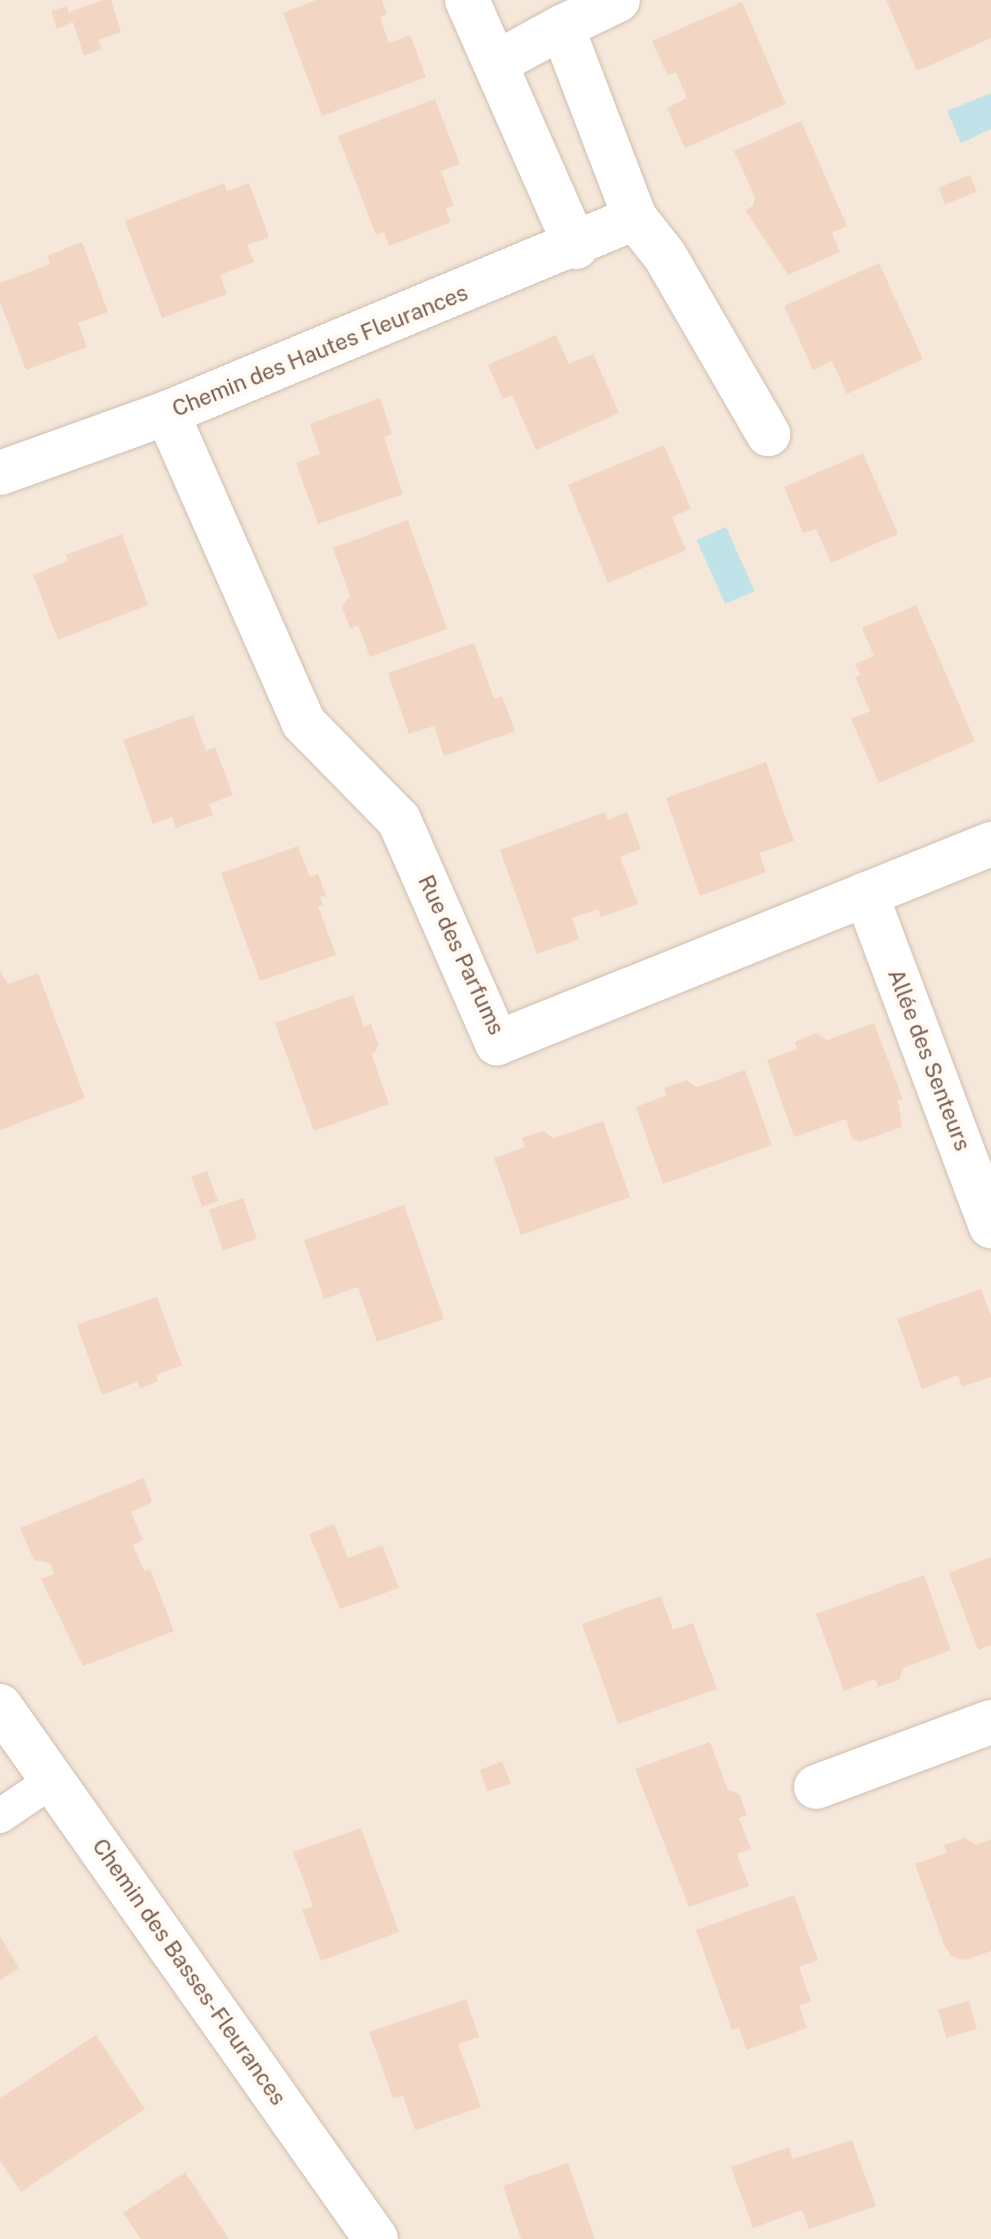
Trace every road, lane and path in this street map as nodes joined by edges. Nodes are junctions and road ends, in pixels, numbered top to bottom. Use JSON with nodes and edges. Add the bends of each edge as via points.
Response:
{"nodes":[{"id":1,"x":467,"y":0,"type":"edge"},
{"id":2,"x":618,"y":0,"type":"edge"},
{"id":3,"x":562,"y":27,"type":"junction"},
{"id":4,"x":496,"y":63,"type":"junction"},
{"id":5,"x":635,"y":218,"type":"junction"},
{"id":6,"x":576,"y":247,"type":"junction"},
{"id":7,"x":167,"y":413,"type":"junction"},
{"id":8,"x":768,"y":434,"type":"dead end"},
{"id":9,"x":0,"y":473,"type":"edge"},
{"id":10,"x":991,"y":844,"type":"edge"},
{"id":11,"x":866,"y":894,"type":"junction"},
{"id":12,"x":991,"y":1226,"type":"edge"},
{"id":13,"x":0,"y":1706,"type":"edge"},
{"id":14,"x":991,"y":1722,"type":"edge"},
{"id":15,"x":53,"y":1780,"type":"junction"},
{"id":16,"x":816,"y":1787,"type":"dead end"},
{"id":17,"x":0,"y":1816,"type":"edge"},
{"id":18,"x":376,"y":2239,"type":"edge"}],
"edges":[{"from":1,"to":4,"type":"street"},
{"from":2,"to":3,"type":"street"},
{"from":3,"to":4,"type":"street"},
{"from":3,"to":5,"type":"street"},
{"from":4,"to":6,"type":"street"},
{"from":5,"to":6,"type":"street","name":"Chemin des Hautes Fleurances"},
{"from":5,"to":8,"type":"street","via":[[665,256]]},
{"from":6,"to":7,"type":"street","name":"Chemin des Hautes Fleurances"},
{"from":7,"to":9,"type":"street","name":"Chemin des Hautes Fleurances"},
{"from":7,"to":11,"type":"street","name":"Rue des Parfums","via":[[303,722],[399,820],[497,1043]]},
{"from":10,"to":11,"type":"street","name":"Rue des Parfums"},
{"from":11,"to":12,"type":"street","name":"Allée des Senteurs"},
{"from":13,"to":15,"type":"street","name":"Chemin des Basses-Fleurances"},
{"from":14,"to":16,"type":"street"},
{"from":15,"to":17,"type":"lane"},
{"from":15,"to":18,"type":"street","name":"Chemin des Basses-Fleurances"}]}
